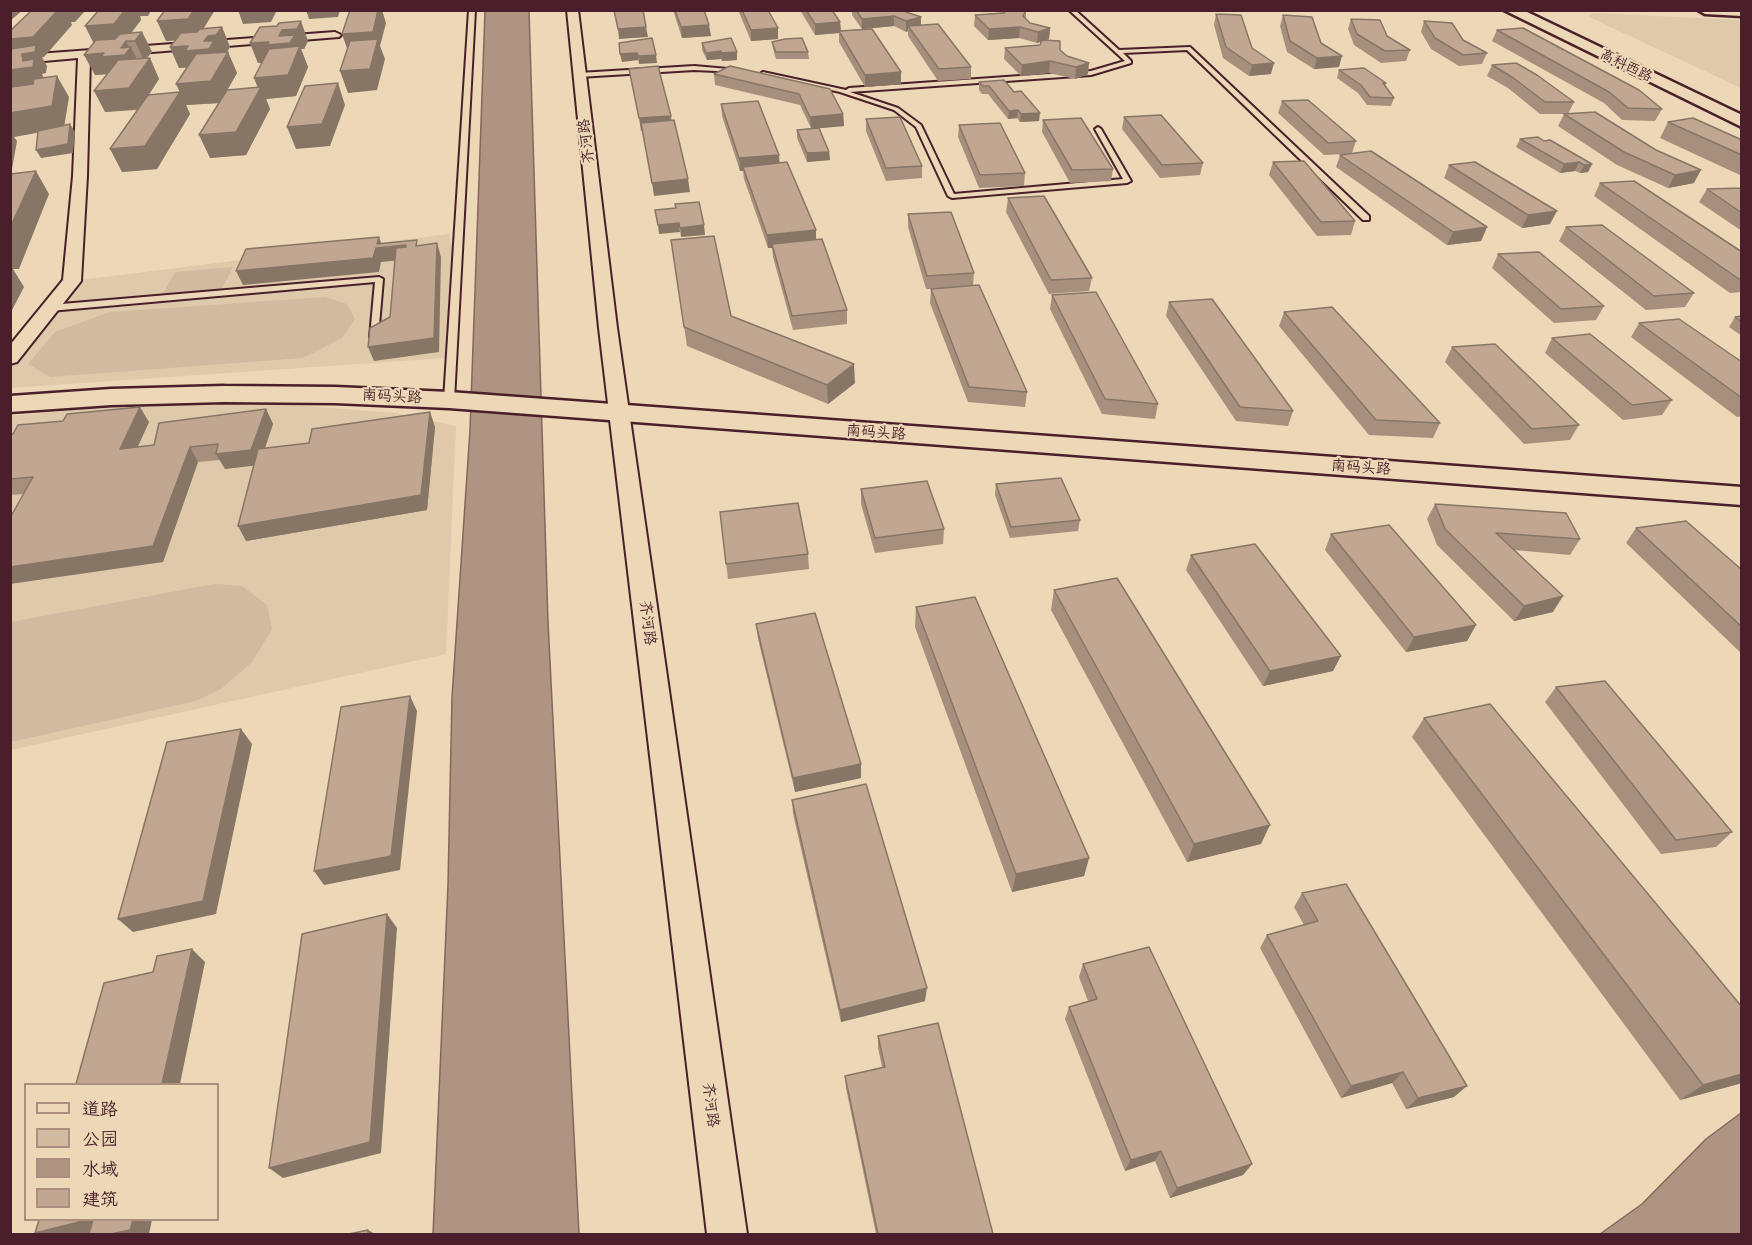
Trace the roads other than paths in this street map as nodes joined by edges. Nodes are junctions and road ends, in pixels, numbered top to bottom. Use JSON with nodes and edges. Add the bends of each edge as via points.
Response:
{"nodes":[{"id":1,"x":472,"y":10,"type":"edge"},
{"id":2,"x":572,"y":10,"type":"edge"},
{"id":3,"x":1071,"y":10,"type":"edge"},
{"id":4,"x":1511,"y":10,"type":"edge"},
{"id":5,"x":1542,"y":10,"type":"edge"},
{"id":6,"x":1705,"y":10,"type":"edge"},
{"id":7,"x":1742,"y":12,"type":"edge"},
{"id":8,"x":335,"y":35,"type":"dead end"},
{"id":9,"x":1118,"y":52,"type":"junction"},
{"id":10,"x":84,"y":55,"type":"junction"},
{"id":11,"x":10,"y":60,"type":"edge"},
{"id":12,"x":742,"y":71,"type":"edge"},
{"id":13,"x":753,"y":73,"type":"edge"},
{"id":14,"x":579,"y":75,"type":"junction"},
{"id":15,"x":842,"y":91,"type":"junction"},
{"id":16,"x":1742,"y":105,"type":"edge"},
{"id":17,"x":1742,"y":122,"type":"edge"},
{"id":18,"x":1098,"y":129,"type":"dead end"},
{"id":19,"x":1366,"y":218,"type":"dead end"},
{"id":20,"x":50,"y":308,"type":"junction"},
{"id":21,"x":374,"y":337,"type":"edge"},
{"id":22,"x":10,"y":358,"type":"edge"},
{"id":23,"x":449,"y":400,"type":"junction"},
{"id":24,"x":10,"y":404,"type":"edge"},
{"id":25,"x":619,"y":413,"type":"junction"},
{"id":26,"x":1742,"y":496,"type":"edge"},
{"id":27,"x":727,"y":1234,"type":"edge"}],
"edges":[{"from":1,"to":23,"type":"lane"},
{"from":2,"to":14,"type":"street","name":"齐河路"},
{"from":3,"to":9,"type":"lane"},
{"from":4,"to":17,"type":"street","name":"高科西路"},
{"from":5,"to":16,"type":"street","name":"高科西路"},
{"from":6,"to":7,"type":"street"},
{"from":8,"to":10,"type":"street"},
{"from":9,"to":15,"type":"lane","via":[[1128,62],[1091,74]]},
{"from":9,"to":19,"type":"lane","via":[[1188,48]]},
{"from":10,"to":11,"type":"street"},
{"from":10,"to":20,"type":"street","via":[[72,281]]},
{"from":12,"to":14,"type":"lane","via":[[693,68]]},
{"from":13,"to":15,"type":"lane"},
{"from":14,"to":25,"type":"street","name":"齐河路"},
{"from":15,"to":18,"type":"lane","via":[[896,109],[919,126],[952,196],[1127,181]]},
{"from":20,"to":21,"type":"lane","via":[[380,279]]},
{"from":20,"to":22,"type":"street"},
{"from":23,"to":24,"type":"street","name":"南码头路","via":[[224,394]]},
{"from":23,"to":25,"type":"street","name":"南码头路"},
{"from":25,"to":26,"type":"street","name":"南码头路"},
{"from":25,"to":27,"type":"street","name":"齐河路"}]}
